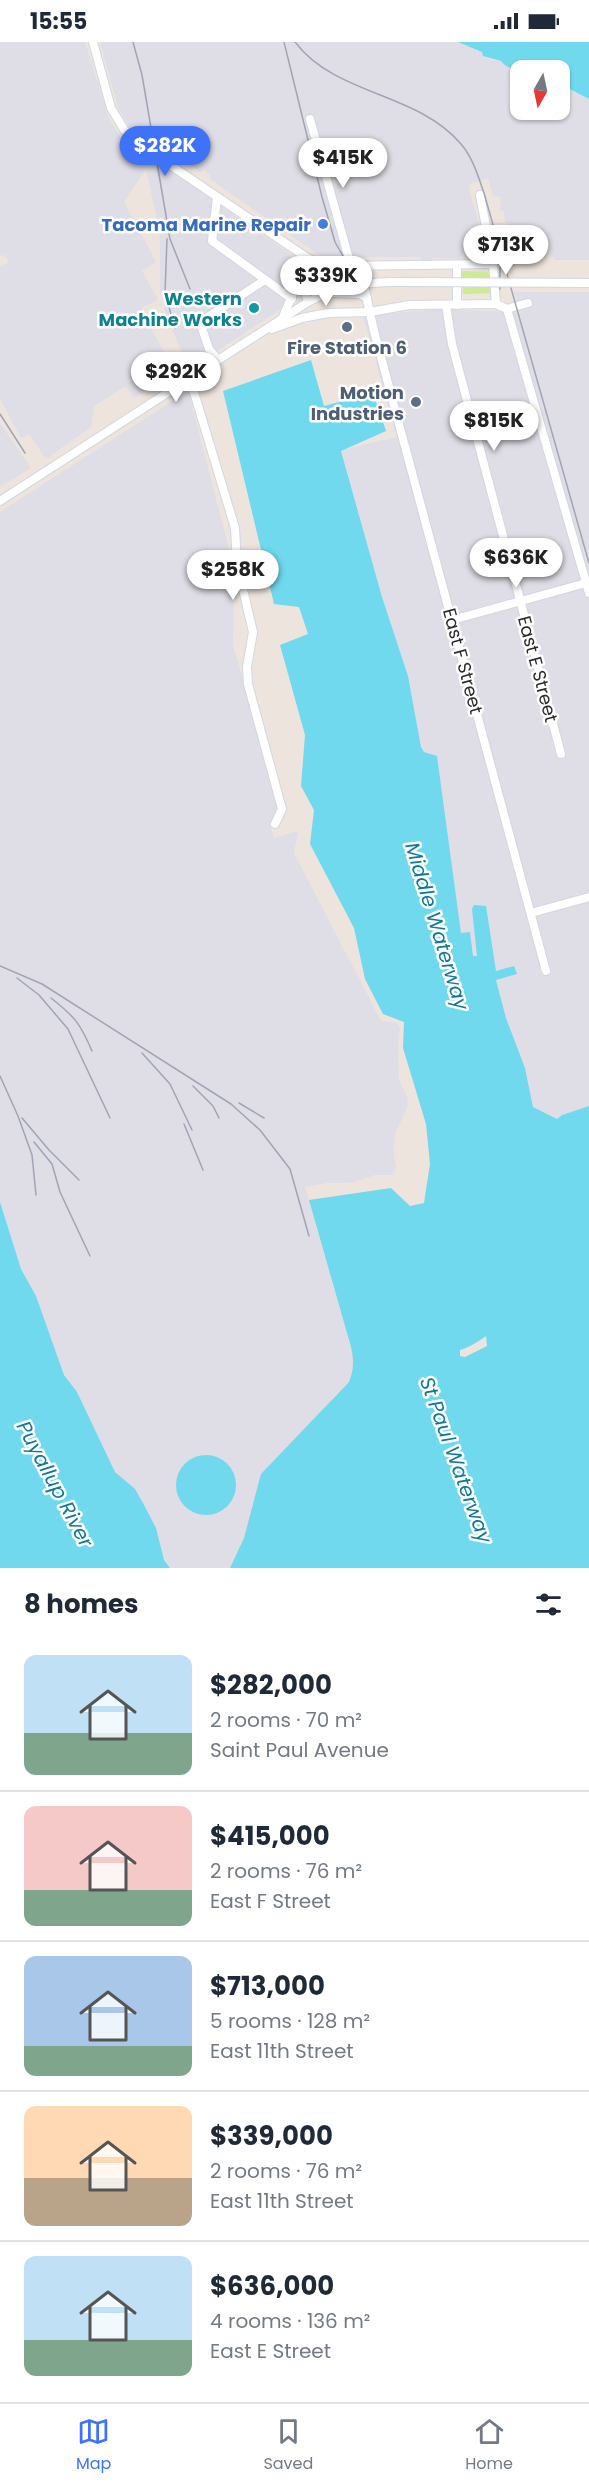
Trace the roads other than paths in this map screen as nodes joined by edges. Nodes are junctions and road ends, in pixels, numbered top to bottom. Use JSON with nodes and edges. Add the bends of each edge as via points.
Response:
{"nodes":[{"id":1,"x":93,"y":42,"type":"edge"},
{"id":2,"x":310,"y":119,"type":"dead end"},
{"id":3,"x":480,"y":195,"type":"dead end"},
{"id":4,"x":217,"y":198,"type":"junction"},
{"id":5,"x":309,"y":259,"type":"junction"},
{"id":6,"x":493,"y":264,"type":"junction"},
{"id":7,"x":457,"y":265,"type":"junction"},
{"id":8,"x":351,"y":266,"type":"junction"},
{"id":9,"x":303,"y":276,"type":"junction"},
{"id":10,"x":264,"y":280,"type":"junction"},
{"id":11,"x":363,"y":282,"type":"junction"},
{"id":12,"x":589,"y":283,"type":"edge"},
{"id":13,"x":343,"y":286,"type":"junction"},
{"id":14,"x":316,"y":297,"type":"junction"},
{"id":15,"x":292,"y":299,"type":"junction"},
{"id":16,"x":367,"y":299,"type":"junction"},
{"id":17,"x":308,"y":302,"type":"junction"},
{"id":18,"x":528,"y":303,"type":"dead end"},
{"id":19,"x":496,"y":304,"type":"junction"},
{"id":20,"x":446,"y":305,"type":"junction"},
{"id":21,"x":457,"y":305,"type":"junction"},
{"id":22,"x":507,"y":309,"type":"junction"},
{"id":23,"x":370,"y":312,"type":"junction"},
{"id":24,"x":283,"y":318,"type":"junction"},
{"id":25,"x":252,"y":338,"type":"junction"},
{"id":26,"x":218,"y":360,"type":"junction"},
{"id":27,"x":190,"y":379,"type":"junction"},
{"id":28,"x":0,"y":501,"type":"edge"},
{"id":29,"x":586,"y":583,"type":"junction"},
{"id":30,"x":589,"y":593,"type":"edge"},
{"id":31,"x":520,"y":601,"type":"junction"},
{"id":32,"x":452,"y":620,"type":"junction"},
{"id":33,"x":561,"y":754,"type":"dead end"},
{"id":34,"x":275,"y":824,"type":"dead end"},
{"id":35,"x":589,"y":897,"type":"edge"},
{"id":36,"x":531,"y":914,"type":"junction"},
{"id":37,"x":546,"y":971,"type":"dead end"}],
"edges":[{"from":1,"to":4,"type":"street","via":[[111,108],[120,126],[131,138]]},
{"from":2,"to":8,"type":"street"},
{"from":3,"to":6,"type":"street"},
{"from":4,"to":5,"type":"street"},
{"from":4,"to":10,"type":"street","via":[[212,241]]},
{"from":5,"to":8,"type":"street","via":[[325,265]]},
{"from":5,"to":9,"type":"street","via":[[304,263]]},
{"from":6,"to":7,"type":"street"},
{"from":6,"to":19,"type":"street"},
{"from":7,"to":8,"type":"street"},
{"from":7,"to":21,"type":"street"},
{"from":9,"to":13,"type":"street","via":[[314,286]]},
{"from":9,"to":15,"type":"street"},
{"from":9,"to":17,"type":"street"},
{"from":10,"to":15,"type":"street"},
{"from":10,"to":26,"type":"street","via":[[200,322],[209,349]]},
{"from":11,"to":12,"type":"street","bridge":true},
{"from":11,"to":13,"type":"street"},
{"from":11,"to":16,"type":"street","name":"East F Street"},
{"from":13,"to":14,"type":"street"},
{"from":14,"to":16,"type":"street","via":[[343,292]]},
{"from":14,"to":17,"type":"street"},
{"from":15,"to":24,"type":"street"},
{"from":16,"to":23,"type":"street","name":"East F Street"},
{"from":17,"to":24,"type":"street"},
{"from":18,"to":22,"type":"street"},
{"from":19,"to":21,"type":"street"},
{"from":19,"to":22,"type":"street"},
{"from":20,"to":21,"type":"street"},
{"from":20,"to":23,"type":"street","via":[[409,305]]},
{"from":20,"to":31,"type":"street","name":"East E Street","via":[[452,344]]},
{"from":22,"to":29,"type":"street"},
{"from":23,"to":25,"type":"street","via":[[302,318]]},
{"from":23,"to":32,"type":"street","name":"East F Street"},
{"from":24,"to":25,"type":"street"},
{"from":25,"to":26,"type":"street"},
{"from":26,"to":27,"type":"street"},
{"from":27,"to":28,"type":"street"},
{"from":27,"to":34,"type":"street","via":[[235,528],[237,564],[253,633],[248,684],[282,809]]},
{"from":29,"to":30,"type":"street"},
{"from":29,"to":31,"type":"street"},
{"from":31,"to":32,"type":"street"},
{"from":31,"to":33,"type":"street","name":"East E Street"},
{"from":32,"to":36,"type":"street","name":"East F Street"},
{"from":35,"to":36,"type":"street"},
{"from":36,"to":37,"type":"street","name":"East F Street"}]}
